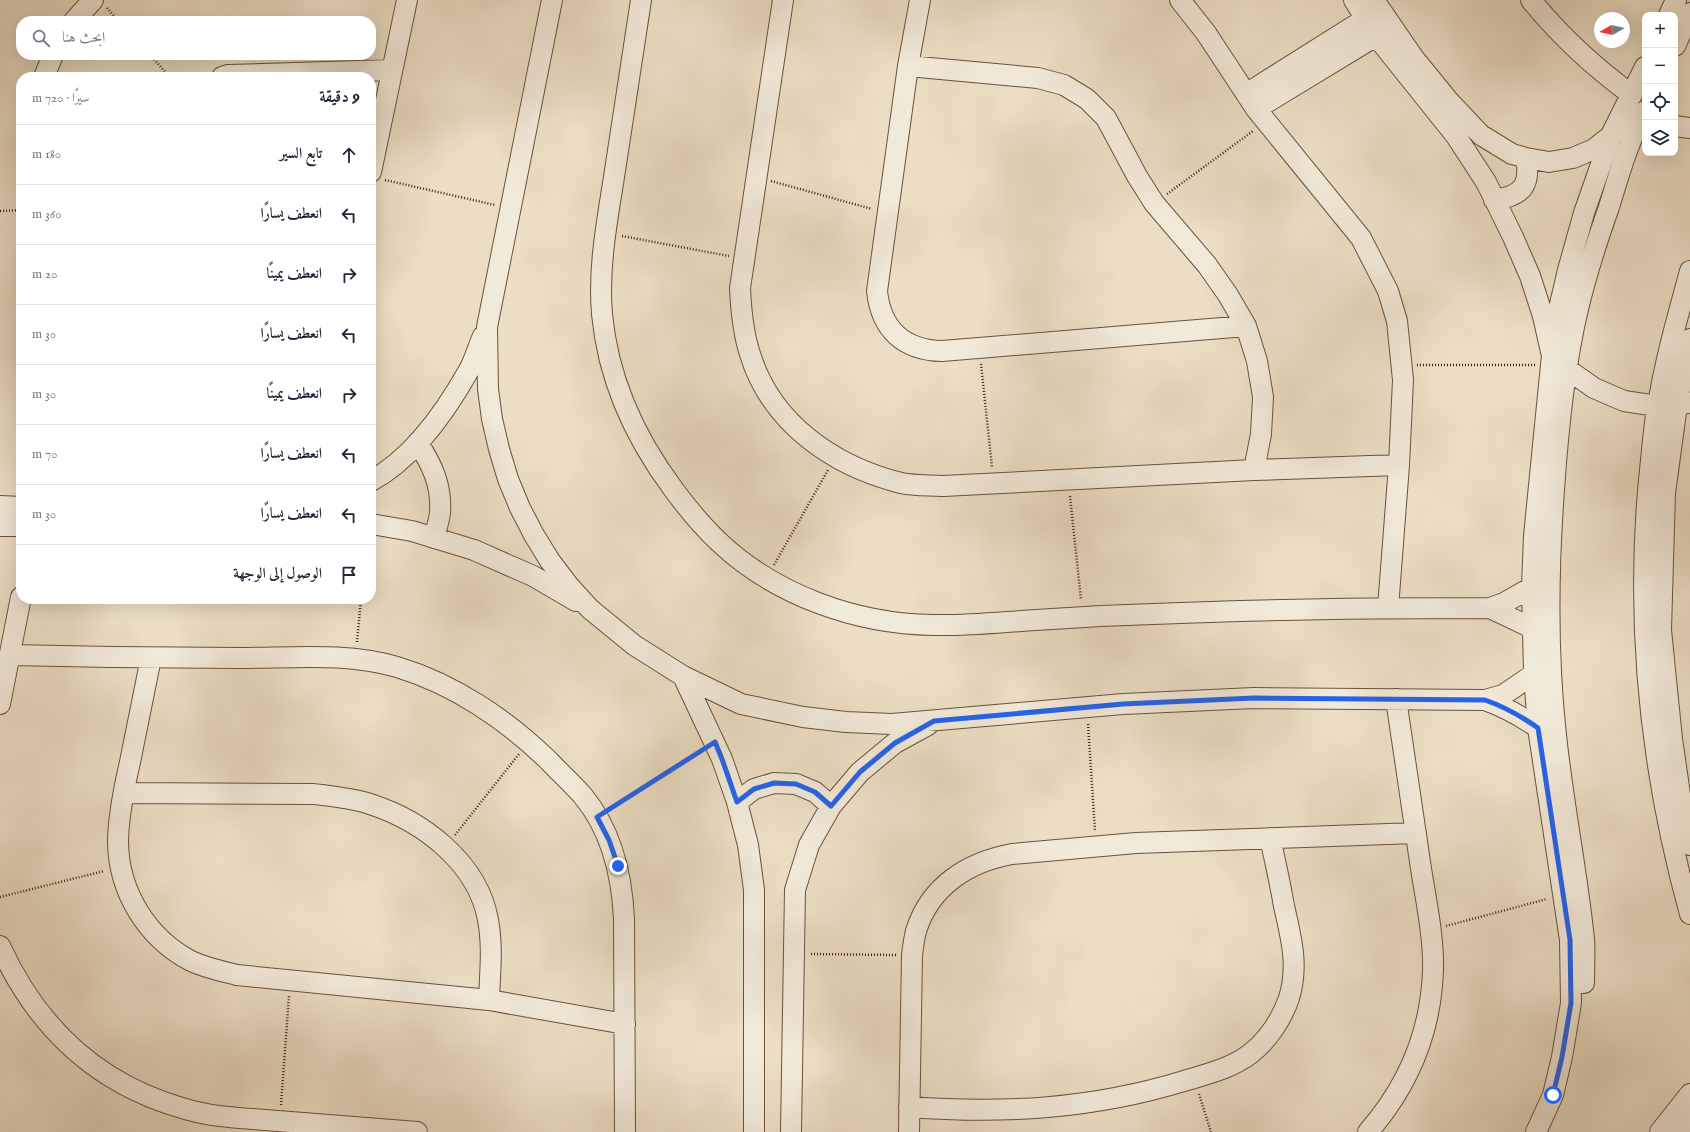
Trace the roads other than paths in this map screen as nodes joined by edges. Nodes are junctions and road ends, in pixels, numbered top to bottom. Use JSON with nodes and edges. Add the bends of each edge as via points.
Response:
{"nodes":[{"id":1,"x":407,"y":0,"type":"edge"},
{"id":2,"x":552,"y":0,"type":"edge"},
{"id":3,"x":641,"y":0,"type":"edge"},
{"id":4,"x":783,"y":0,"type":"edge"},
{"id":5,"x":920,"y":0,"type":"edge"},
{"id":6,"x":1180,"y":0,"type":"edge"},
{"id":7,"x":1354,"y":0,"type":"edge"},
{"id":8,"x":1374,"y":0,"type":"edge"},
{"id":9,"x":1531,"y":0,"type":"edge"},
{"id":10,"x":1676,"y":0,"type":"edge"},
{"id":11,"x":99,"y":3,"type":"edge"},
{"id":12,"x":1670,"y":12,"type":"edge"},
{"id":13,"x":1690,"y":13,"type":"edge"},
{"id":14,"x":81,"y":16,"type":"edge"},
{"id":15,"x":1365,"y":19,"type":"junction"},
{"id":16,"x":1376,"y":36,"type":"junction"},
{"id":17,"x":1678,"y":39,"type":"edge"},
{"id":18,"x":51,"y":60,"type":"edge"},
{"id":19,"x":908,"y":66,"type":"junction"},
{"id":20,"x":392,"y":70,"type":"junction"},
{"id":21,"x":46,"y":72,"type":"edge"},
{"id":22,"x":326,"y":72,"type":"edge"},
{"id":23,"x":1642,"y":73,"type":"edge"},
{"id":24,"x":1632,"y":95,"type":"junction"},
{"id":25,"x":1256,"y":108,"type":"junction"},
{"id":26,"x":1642,"y":121,"type":"edge"},
{"id":27,"x":1678,"y":126,"type":"edge"},
{"id":28,"x":1690,"y":128,"type":"edge"},
{"id":29,"x":1612,"y":133,"type":"junction"},
{"id":30,"x":1526,"y":158,"type":"junction"},
{"id":31,"x":376,"y":169,"type":"edge"},
{"id":32,"x":1494,"y":200,"type":"junction"},
{"id":33,"x":1690,"y":271,"type":"edge"},
{"id":34,"x":1246,"y":326,"type":"junction"},
{"id":35,"x":487,"y":327,"type":"junction"},
{"id":36,"x":1690,"y":339,"type":"edge"},
{"id":37,"x":1557,"y":363,"type":"junction"},
{"id":38,"x":1675,"y":404,"type":"edge"},
{"id":39,"x":418,"y":443,"type":"junction"},
{"id":40,"x":1399,"y":465,"type":"junction"},
{"id":41,"x":1254,"y":470,"type":"junction"},
{"id":42,"x":376,"y":478,"type":"edge"},
{"id":43,"x":0,"y":506,"type":"edge"},
{"id":44,"x":16,"y":507,"type":"edge"},
{"id":45,"x":376,"y":525,"type":"edge"},
{"id":46,"x":0,"y":526,"type":"edge"},
{"id":47,"x":16,"y":526,"type":"edge"},
{"id":48,"x":434,"y":538,"type":"junction"},
{"id":49,"x":1532,"y":587,"type":"junction"},
{"id":50,"x":20,"y":604,"type":"edge"},
{"id":51,"x":590,"y":608,"type":"junction"},
{"id":52,"x":1388,"y":608,"type":"junction"},
{"id":53,"x":1490,"y":608,"type":"junction"},
{"id":54,"x":1534,"y":629,"type":"junction"},
{"id":55,"x":10,"y":656,"type":"junction"},
{"id":56,"x":151,"y":658,"type":"junction"},
{"id":57,"x":1534,"y":674,"type":"junction"},
{"id":58,"x":682,"y":676,"type":"junction"},
{"id":59,"x":1396,"y":699,"type":"junction"},
{"id":60,"x":1485,"y":700,"type":"junction"},
{"id":61,"x":0,"y":704,"type":"edge"},
{"id":62,"x":934,"y":721,"type":"junction"},
{"id":63,"x":1538,"y":728,"type":"junction"},
{"id":64,"x":124,"y":793,"type":"junction"},
{"id":65,"x":737,"y":802,"type":"junction"},
{"id":66,"x":831,"y":806,"type":"junction"},
{"id":67,"x":1416,"y":833,"type":"junction"},
{"id":68,"x":1270,"y":838,"type":"junction"},
{"id":69,"x":1690,"y":845,"type":"edge"},
{"id":70,"x":1690,"y":914,"type":"edge"},
{"id":71,"x":0,"y":946,"type":"edge"},
{"id":72,"x":489,"y":1000,"type":"junction"},
{"id":73,"x":625,"y":1024,"type":"junction"},
{"id":74,"x":1690,"y":1094,"type":"edge"},
{"id":75,"x":909,"y":1107,"type":"junction"},
{"id":76,"x":1690,"y":1120,"type":"edge"},
{"id":77,"x":282,"y":1125,"type":"edge"},
{"id":78,"x":417,"y":1132,"type":"edge"},
{"id":79,"x":625,"y":1132,"type":"edge"},
{"id":80,"x":754,"y":1132,"type":"edge"},
{"id":81,"x":791,"y":1132,"type":"edge"},
{"id":82,"x":909,"y":1132,"type":"edge"},
{"id":83,"x":1368,"y":1132,"type":"edge"},
{"id":84,"x":1536,"y":1132,"type":"edge"},
{"id":85,"x":1550,"y":1132,"type":"edge"},
{"id":86,"x":1660,"y":1132,"type":"edge"},
{"id":87,"x":1680,"y":1132,"type":"edge"}],
"edges":[{"from":1,"to":20,"type":"street"},
{"from":2,"to":35,"type":"street"},
{"from":3,"to":52,"type":"street","via":[[605,233],[602,312],[607,350],[617,386],[631,421],[649,454],[693,516],[720,544],[750,568],[818,603],[893,622],[931,625],[970,624],[1083,616]]},
{"from":4,"to":41,"type":"street","via":[[740,288],[742,322],[750,355],[764,386],[783,414],[807,438],[834,458],[902,484],[994,484]]},
{"from":5,"to":19,"type":"street"},
{"from":6,"to":25,"type":"street","via":[[1206,33]]},
{"from":7,"to":15,"type":"street"},
{"from":8,"to":30,"type":"street","via":[[1413,57],[1481,135],[1512,154]]},
{"from":9,"to":24,"type":"street","via":[[1576,50]]},
{"from":10,"to":12,"type":"street"},
{"from":11,"to":14,"type":"street"},
{"from":13,"to":17,"type":"street"},
{"from":15,"to":16,"type":"street"},
{"from":15,"to":25,"type":"street"},
{"from":16,"to":25,"type":"street"},
{"from":16,"to":32,"type":"street","via":[[1456,136],[1486,182]]},
{"from":18,"to":21,"type":"street"},
{"from":19,"to":34,"type":"street","via":[[1038,78],[1064,85],[1087,99],[1106,118],[1154,204],[1207,265],[1228,294]]},
{"from":19,"to":34,"type":"street","via":[[877,291],[878,305],[884,318],[902,340],[928,351]]},
{"from":20,"to":22,"type":"street"},
{"from":20,"to":31,"type":"street"},
{"from":23,"to":24,"type":"street"},
{"from":24,"to":29,"type":"street"},
{"from":25,"to":40,"type":"street","via":[[1361,238],[1388,291],[1397,321],[1403,380]]},
{"from":26,"to":29,"type":"street"},
{"from":26,"to":37,"type":"street","via":[[1592,255],[1577,310]]},
{"from":27,"to":28,"type":"street"},
{"from":29,"to":30,"type":"street","via":[[1594,149],[1573,158],[1549,162]]},
{"from":29,"to":37,"type":"street","via":[[1584,213],[1568,270],[1557,316]]},
{"from":30,"to":32,"type":"street","via":[[1528,177],[1523,188],[1511,197]]},
{"from":32,"to":37,"type":"street","via":[[1530,276]]},
{"from":33,"to":38,"type":"street","via":[[1672,338]]},
{"from":34,"to":41,"type":"street","via":[[1257,361],[1263,397],[1262,434]]},
{"from":35,"to":39,"type":"street","via":[[466,375],[446,408]]},
{"from":35,"to":51,"type":"street","via":[[488,389],[492,419],[508,479],[538,542],[569,586]]},
{"from":36,"to":38,"type":"street"},
{"from":37,"to":38,"type":"street","via":[[1594,388],[1624,401]]},
{"from":37,"to":49,"type":"street","via":[[1534,536]]},
{"from":37,"to":85,"type":"street","via":[[1556,451],[1548,614],[1556,737],[1584,941],[1584,1004],[1575,1060],[1565,1100]]},
{"from":38,"to":69,"type":"street","via":[[1665,493],[1661,630],[1672,739]]},
{"from":38,"to":70,"type":"street","via":[[1647,503],[1644,562],[1646,634],[1658,774],[1671,841]]},
{"from":39,"to":42,"type":"street","via":[[385,474]]},
{"from":39,"to":48,"type":"street","via":[[432,464],[439,488],[440,513]]},
{"from":40,"to":41,"type":"street"},
{"from":40,"to":52,"type":"street"},
{"from":43,"to":44,"type":"street"},
{"from":45,"to":48,"type":"street"},
{"from":46,"to":47,"type":"street"},
{"from":48,"to":51,"type":"street","via":[[474,550],[533,576]]},
{"from":49,"to":53,"type":"street"},
{"from":49,"to":54,"type":"street"},
{"from":50,"to":55,"type":"street"},
{"from":51,"to":58,"type":"street","via":[[634,645]]},
{"from":52,"to":53,"type":"street"},
{"from":53,"to":54,"type":"street"},
{"from":54,"to":57,"type":"street"},
{"from":55,"to":56,"type":"street"},
{"from":55,"to":61,"type":"street"},
{"from":56,"to":64,"type":"street"},
{"from":56,"to":73,"type":"street","via":[[355,658],[396,667],[436,681],[507,725],[584,797],[609,840],[623,892]]},
{"from":57,"to":60,"type":"street","via":[[1503,695]]},
{"from":57,"to":63,"type":"street"},
{"from":58,"to":62,"type":"street","via":[[741,704],[803,717],[892,724]]},
{"from":58,"to":65,"type":"street","via":[[715,742]]},
{"from":59,"to":60,"type":"street"},
{"from":59,"to":62,"type":"street","via":[[1254,698],[1123,704]]},
{"from":59,"to":67,"type":"street"},
{"from":60,"to":63,"type":"street","via":[[1503,706]]},
{"from":62,"to":66,"type":"street","via":[[895,743],[860,772]]},
{"from":63,"to":84,"type":"street","via":[[1570,940],[1571,1003],[1553,1095]]},
{"from":64,"to":72,"type":"street","via":[[118,842],[120,866],[127,890],[138,912],[152,931],[170,948],[191,961],[213,970],[237,975]]},
{"from":64,"to":72,"type":"street","via":[[313,794],[370,804],[396,814],[446,847],[471,876],[482,897],[491,943]]},
{"from":65,"to":66,"type":"street","via":[[754,789],[774,783],[796,784],[815,792]]},
{"from":65,"to":80,"type":"street","via":[[748,845],[754,890]]},
{"from":66,"to":81,"type":"street","via":[[809,845],[795,890]]},
{"from":67,"to":68,"type":"street"},
{"from":67,"to":83,"type":"street","via":[[1430,930],[1433,969],[1430,1000],[1420,1046],[1405,1081],[1384,1114]]},
{"from":68,"to":75,"type":"street","via":[[1136,843],[1012,854],[994,857],[960,873],[942,889],[923,914],[916,931],[912,955]]},
{"from":68,"to":75,"type":"street","via":[[1294,952],[1294,975],[1289,998],[1280,1019],[1250,1054],[1231,1066],[1161,1088],[1061,1107],[1010,1110]]},
{"from":71,"to":77,"type":"street","via":[[12,974],[32,1005],[56,1034],[84,1059],[115,1080],[183,1109]]},
{"from":72,"to":73,"type":"street"},
{"from":73,"to":79,"type":"street"},
{"from":74,"to":86,"type":"street"},
{"from":75,"to":82,"type":"street"},
{"from":76,"to":87,"type":"street"},
{"from":77,"to":78,"type":"street"}]}
